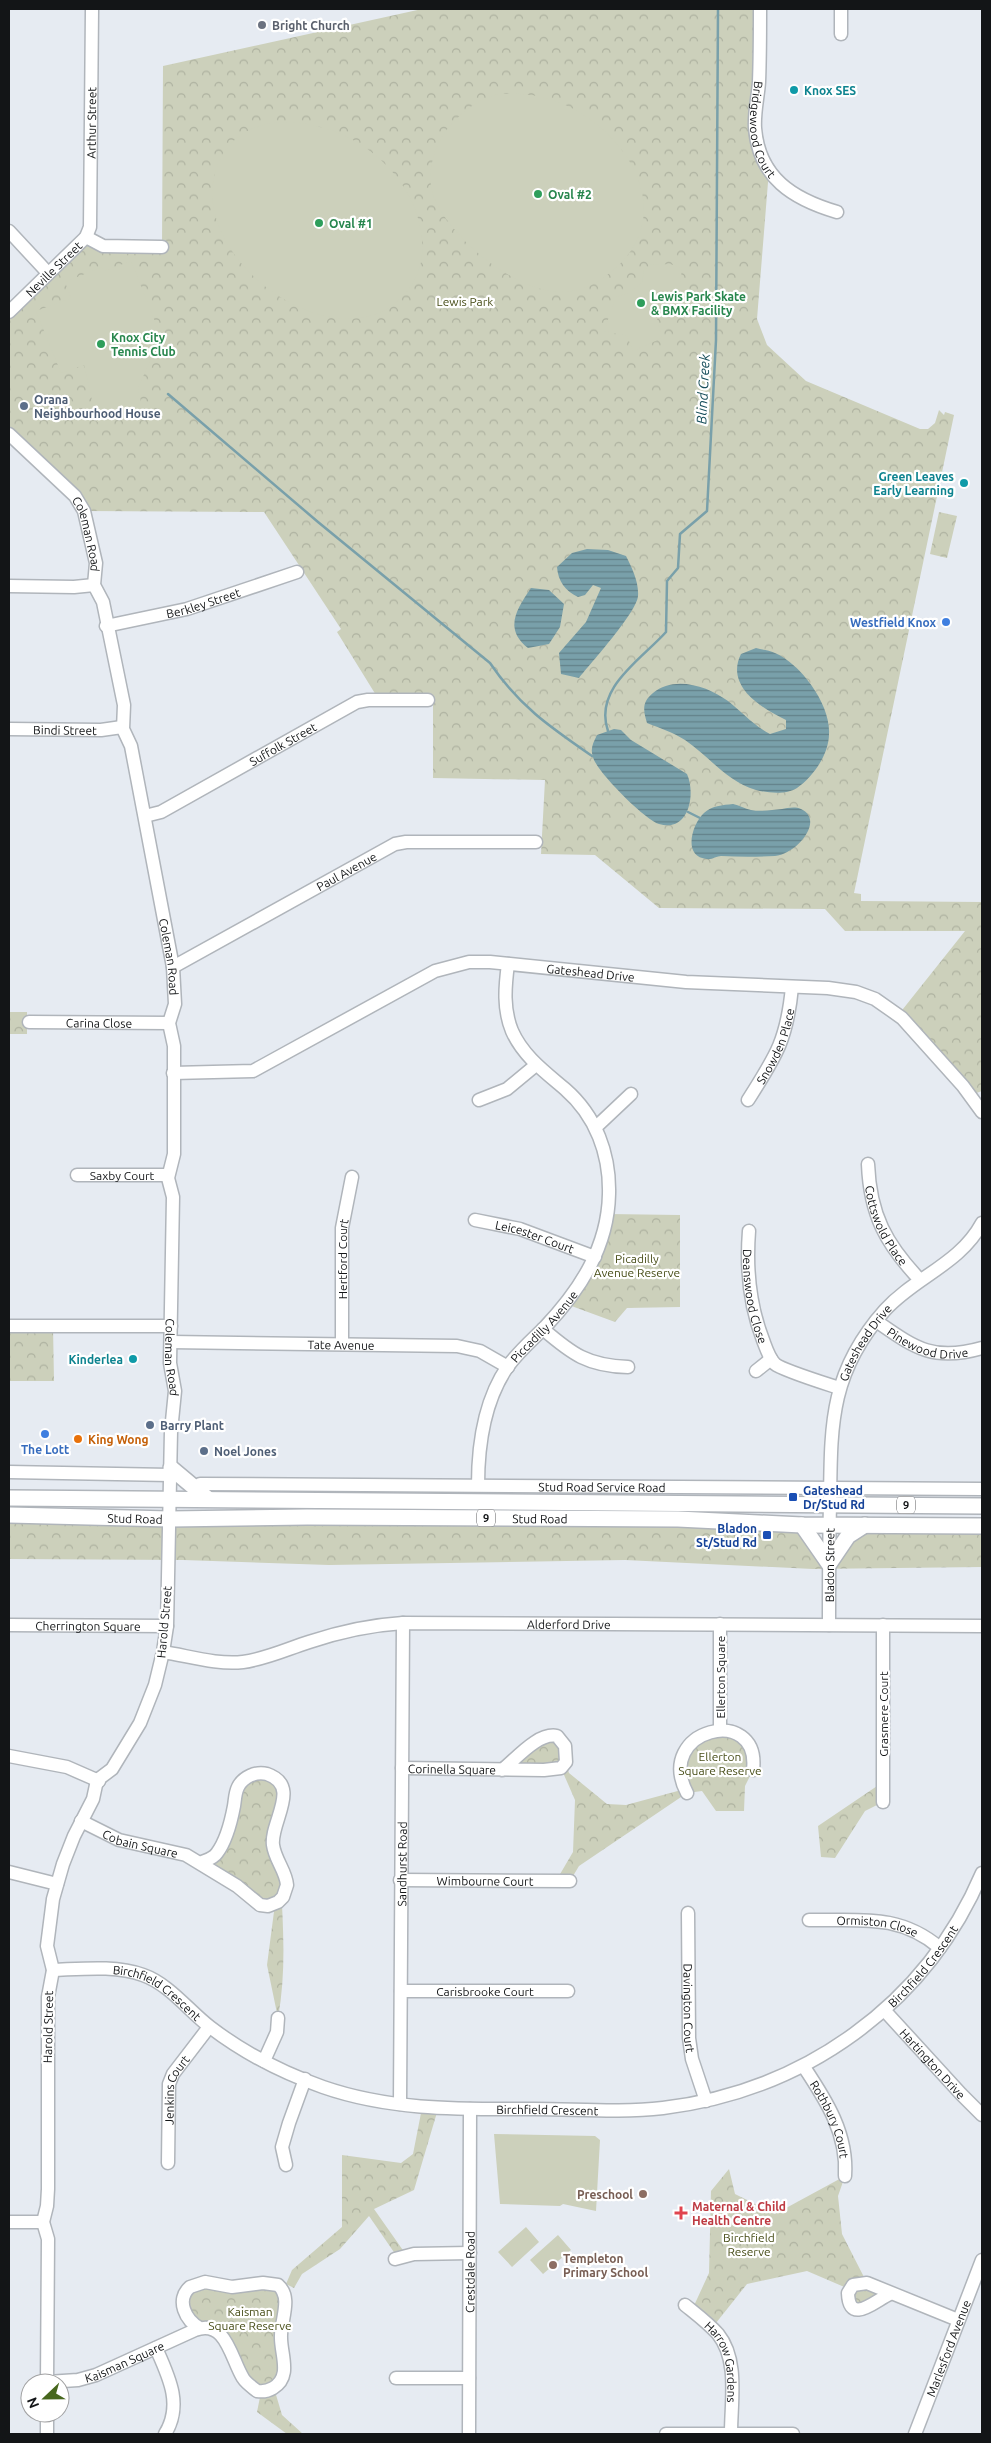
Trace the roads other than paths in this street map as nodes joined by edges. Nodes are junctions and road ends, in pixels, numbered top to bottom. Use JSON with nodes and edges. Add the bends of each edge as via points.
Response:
{"nodes":[{"id":1,"x":92,"y":9,"type":"edge"},
{"id":2,"x":760,"y":9,"type":"edge"},
{"id":3,"x":842,"y":9,"type":"edge"},
{"id":4,"x":842,"y":34,"type":"dead end"},
{"id":5,"x":837,"y":212,"type":"dead end"},
{"id":6,"x":9,"y":231,"type":"edge"},
{"id":7,"x":86,"y":237,"type":"junction"},
{"id":8,"x":162,"y":247,"type":"dead end"},
{"id":9,"x":48,"y":273,"type":"junction"},
{"id":10,"x":9,"y":312,"type":"edge"},
{"id":11,"x":9,"y":434,"type":"edge"},
{"id":12,"x":297,"y":572,"type":"dead end"},
{"id":13,"x":94,"y":585,"type":"junction"},
{"id":14,"x":9,"y":586,"type":"edge"},
{"id":15,"x":106,"y":626,"type":"junction"},
{"id":16,"x":428,"y":700,"type":"dead end"},
{"id":17,"x":122,"y":727,"type":"junction"},
{"id":18,"x":9,"y":729,"type":"edge"},
{"id":19,"x":145,"y":816,"type":"junction"},
{"id":20,"x":536,"y":842,"type":"dead end"},
{"id":21,"x":508,"y":964,"type":"junction"},
{"id":22,"x":173,"y":967,"type":"junction"},
{"id":23,"x":792,"y":987,"type":"junction"},
{"id":24,"x":29,"y":1022,"type":"dead end"},
{"id":25,"x":169,"y":1023,"type":"junction"},
{"id":26,"x":536,"y":1065,"type":"junction"},
{"id":27,"x":173,"y":1073,"type":"junction"},
{"id":28,"x":631,"y":1094,"type":"dead end"},
{"id":29,"x":479,"y":1100,"type":"dead end"},
{"id":30,"x":748,"y":1100,"type":"dead end"},
{"id":31,"x":982,"y":1112,"type":"edge"},
{"id":32,"x":596,"y":1126,"type":"junction"},
{"id":33,"x":868,"y":1164,"type":"dead end"},
{"id":34,"x":77,"y":1175,"type":"dead end"},
{"id":35,"x":168,"y":1175,"type":"junction"},
{"id":36,"x":352,"y":1176,"type":"dead end"},
{"id":37,"x":475,"y":1220,"type":"dead end"},
{"id":38,"x":982,"y":1223,"type":"edge"},
{"id":39,"x":749,"y":1231,"type":"dead end"},
{"id":40,"x":595,"y":1256,"type":"junction"},
{"id":41,"x":920,"y":1280,"type":"junction"},
{"id":42,"x":876,"y":1321,"type":"junction"},
{"id":43,"x":9,"y":1326,"type":"edge"},
{"id":44,"x":171,"y":1326,"type":"junction"},
{"id":45,"x":543,"y":1328,"type":"junction"},
{"id":46,"x":171,"y":1342,"type":"junction"},
{"id":47,"x":342,"y":1344,"type":"junction"},
{"id":48,"x":982,"y":1348,"type":"edge"},
{"id":49,"x":771,"y":1359,"type":"junction"},
{"id":50,"x":508,"y":1367,"type":"junction"},
{"id":51,"x":628,"y":1367,"type":"dead end"},
{"id":52,"x":756,"y":1371,"type":"dead end"},
{"id":53,"x":839,"y":1388,"type":"junction"},
{"id":54,"x":170,"y":1471,"type":"junction"},
{"id":55,"x":9,"y":1472,"type":"edge"},
{"id":56,"x":200,"y":1484,"type":"dead end"},
{"id":57,"x":223,"y":1484,"type":"junction"},
{"id":58,"x":478,"y":1486,"type":"junction"},
{"id":59,"x":830,"y":1488,"type":"junction"},
{"id":60,"x":982,"y":1490,"type":"edge"},
{"id":61,"x":9,"y":1498,"type":"edge"},
{"id":62,"x":170,"y":1499,"type":"junction"},
{"id":63,"x":215,"y":1500,"type":"junction"},
{"id":64,"x":830,"y":1505,"type":"junction"},
{"id":65,"x":982,"y":1506,"type":"edge"},
{"id":66,"x":9,"y":1515,"type":"edge"},
{"id":67,"x":170,"y":1519,"type":"junction"},
{"id":68,"x":802,"y":1524,"type":"junction"},
{"id":69,"x":829,"y":1525,"type":"junction"},
{"id":70,"x":865,"y":1525,"type":"junction"},
{"id":71,"x":982,"y":1526,"type":"edge"},
{"id":72,"x":829,"y":1564,"type":"junction"},
{"id":73,"x":403,"y":1623,"type":"junction"},
{"id":74,"x":720,"y":1624,"type":"junction"},
{"id":75,"x":9,"y":1625,"type":"edge"},
{"id":76,"x":829,"y":1625,"type":"junction"},
{"id":77,"x":883,"y":1625,"type":"junction"},
{"id":78,"x":167,"y":1626,"type":"junction"},
{"id":79,"x":982,"y":1626,"type":"edge"},
{"id":80,"x":163,"y":1652,"type":"junction"},
{"id":81,"x":720,"y":1729,"type":"junction"},
{"id":82,"x":9,"y":1756,"type":"edge"},
{"id":83,"x":402,"y":1768,"type":"junction"},
{"id":84,"x":502,"y":1770,"type":"junction"},
{"id":85,"x":753,"y":1770,"type":"dead end"},
{"id":86,"x":99,"y":1781,"type":"junction"},
{"id":87,"x":687,"y":1793,"type":"dead end"},
{"id":88,"x":882,"y":1802,"type":"dead end"},
{"id":89,"x":81,"y":1821,"type":"junction"},
{"id":90,"x":216,"y":1854,"type":"junction"},
{"id":91,"x":200,"y":1863,"type":"junction"},
{"id":92,"x":9,"y":1872,"type":"edge"},
{"id":93,"x":982,"y":1873,"type":"edge"},
{"id":94,"x":218,"y":1876,"type":"junction"},
{"id":95,"x":400,"y":1880,"type":"junction"},
{"id":96,"x":570,"y":1881,"type":"dead end"},
{"id":97,"x":57,"y":1884,"type":"junction"},
{"id":98,"x":688,"y":1913,"type":"dead end"},
{"id":99,"x":809,"y":1920,"type":"dead end"},
{"id":100,"x":940,"y":1948,"type":"junction"},
{"id":101,"x":53,"y":1970,"type":"junction"},
{"id":102,"x":401,"y":1990,"type":"junction"},
{"id":103,"x":568,"y":1991,"type":"dead end"},
{"id":104,"x":885,"y":2011,"type":"junction"},
{"id":105,"x":278,"y":2018,"type":"dead end"},
{"id":106,"x":209,"y":2026,"type":"junction"},
{"id":107,"x":264,"y":2061,"type":"junction"},
{"id":108,"x":804,"y":2066,"type":"junction"},
{"id":109,"x":305,"y":2079,"type":"junction"},
{"id":110,"x":706,"y":2101,"type":"junction"},
{"id":111,"x":400,"y":2104,"type":"junction"},
{"id":112,"x":470,"y":2109,"type":"junction"},
{"id":113,"x":982,"y":2115,"type":"edge"},
{"id":114,"x":168,"y":2163,"type":"dead end"},
{"id":115,"x":286,"y":2165,"type":"dead end"},
{"id":116,"x":845,"y":2176,"type":"dead end"},
{"id":117,"x":9,"y":2222,"type":"edge"},
{"id":118,"x":43,"y":2222,"type":"junction"},
{"id":119,"x":470,"y":2253,"type":"junction"},
{"id":120,"x":395,"y":2260,"type":"dead end"},
{"id":121,"x":982,"y":2260,"type":"edge"},
{"id":122,"x":890,"y":2294,"type":"dead end"},
{"id":123,"x":685,"y":2305,"type":"dead end"},
{"id":124,"x":184,"y":2312,"type":"junction"},
{"id":125,"x":958,"y":2320,"type":"junction"},
{"id":126,"x":200,"y":2328,"type":"junction"},
{"id":127,"x":172,"y":2342,"type":"junction"},
{"id":128,"x":156,"y":2348,"type":"junction"},
{"id":129,"x":47,"y":2373,"type":"edge"},
{"id":130,"x":396,"y":2378,"type":"dead end"},
{"id":131,"x":469,"y":2378,"type":"junction"},
{"id":132,"x":70,"y":2380,"type":"edge"},
{"id":133,"x":731,"y":2433,"type":"junction"},
{"id":134,"x":165,"y":2434,"type":"edge"},
{"id":135,"x":469,"y":2434,"type":"edge"},
{"id":136,"x":666,"y":2434,"type":"edge"},
{"id":137,"x":793,"y":2434,"type":"edge"},
{"id":138,"x":915,"y":2434,"type":"edge"}],
"edges":[{"from":1,"to":7,"type":"street","name":"Arthur Street","via":[[90,227]]},
{"from":2,"to":5,"type":"street","name":"Bridgewood Court","via":[[755,129],[763,158],[777,181],[794,196]]},
{"from":3,"to":4,"type":"street"},
{"from":6,"to":9,"type":"street"},
{"from":7,"to":8,"type":"street","name":"Neville Street","via":[[103,246]]},
{"from":7,"to":9,"type":"street","name":"Neville Street"},
{"from":9,"to":10,"type":"street","name":"Neville Street"},
{"from":11,"to":13,"type":"street","name":"Coleman Road","via":[[78,501],[96,562]]},
{"from":12,"to":15,"type":"street","name":"Berkley Street","via":[[187,609]]},
{"from":13,"to":14,"type":"street"},
{"from":13,"to":15,"type":"street","name":"Coleman Road","via":[[102,602]]},
{"from":15,"to":17,"type":"street","name":"Coleman Road","via":[[124,705]]},
{"from":16,"to":19,"type":"street","name":"Suffolk Street","via":[[357,702],[160,812]]},
{"from":17,"to":18,"type":"street","name":"Bindi Street","via":[[101,730]]},
{"from":17,"to":19,"type":"street","name":"Coleman Road","via":[[132,746]]},
{"from":19,"to":22,"type":"street","name":"Coleman Road"},
{"from":20,"to":22,"type":"street","name":"Paul Avenue","via":[[395,844]]},
{"from":21,"to":23,"type":"street","name":"Gateshead Drive","via":[[686,982]]},
{"from":21,"to":26,"type":"street","name":"Piccadilly Avenue","via":[[505,997],[509,1022],[516,1040]]},
{"from":21,"to":27,"type":"street","name":"Gateshead Drive","via":[[469,962],[435,971],[253,1071]]},
{"from":22,"to":25,"type":"street","name":"Coleman Road","via":[[175,1004]]},
{"from":23,"to":30,"type":"street","name":"Snowden Place","via":[[789,1018],[781,1046]]},
{"from":23,"to":31,"type":"street","name":"Gateshead Drive","via":[[856,992],[892,1009],[938,1057]]},
{"from":24,"to":25,"type":"street","name":"Carina Close"},
{"from":25,"to":27,"type":"street","name":"Coleman Road"},
{"from":26,"to":29,"type":"street","via":[[507,1089]]},
{"from":26,"to":32,"type":"street","name":"Piccadilly Avenue","via":[[572,1096]]},
{"from":27,"to":35,"type":"street","name":"Coleman Road","via":[[174,1154]]},
{"from":28,"to":32,"type":"street"},
{"from":32,"to":40,"type":"street","name":"Piccadilly Avenue","via":[[606,1157],[610,1185],[606,1222]]},
{"from":33,"to":41,"type":"street","name":"Cottswold Place","via":[[871,1200],[882,1230],[897,1255]]},
{"from":34,"to":35,"type":"street","name":"Saxby Court"},
{"from":35,"to":44,"type":"street","name":"Coleman Road","via":[[173,1196]]},
{"from":36,"to":47,"type":"street","name":"Hertford Court","via":[[342,1228]]},
{"from":37,"to":40,"type":"street","name":"Leicester Court","via":[[520,1229]]},
{"from":38,"to":41,"type":"street","name":"Gateshead Drive","via":[[956,1256]]},
{"from":39,"to":49,"type":"street","name":"Deanswood Close","via":[[747,1267],[750,1297]]},
{"from":40,"to":45,"type":"street","name":"Piccadilly Avenue","via":[[574,1294]]},
{"from":41,"to":42,"type":"street","name":"Gateshead Drive"},
{"from":42,"to":48,"type":"street","name":"Pinewood Drive","via":[[904,1342],[926,1351],[956,1353]]},
{"from":42,"to":53,"type":"street","name":"Gateshead Drive","via":[[856,1348]]},
{"from":43,"to":44,"type":"street"},
{"from":44,"to":46,"type":"street","name":"Coleman Road"},
{"from":45,"to":50,"type":"street","name":"Piccadilly Avenue"},
{"from":45,"to":51,"type":"street","via":[[572,1353],[587,1361]]},
{"from":46,"to":47,"type":"street","name":"Tate Avenue"},
{"from":46,"to":54,"type":"street","name":"Coleman Road","via":[[170,1363],[175,1385]]},
{"from":47,"to":50,"type":"street","name":"Tate Avenue","via":[[457,1346],[480,1351]]},
{"from":49,"to":52,"type":"street","name":"Deanswood Close"},
{"from":49,"to":53,"type":"street","name":"Deanswood Close","via":[[780,1367]]},
{"from":50,"to":58,"type":"street","name":"Piccadilly Avenue","via":[[492,1398],[483,1429]]},
{"from":53,"to":59,"type":"street","name":"Gateshead Drive","via":[[831,1432]]},
{"from":54,"to":55,"type":"street"},
{"from":54,"to":62,"type":"street","name":"Coleman Road"},
{"from":54,"to":63,"type":"main road"},
{"from":56,"to":57,"type":"street","name":"Stud Road Service Road"},
{"from":57,"to":58,"type":"street","name":"Stud Road Service Road"},
{"from":57,"to":63,"type":"street"},
{"from":58,"to":59,"type":"street","name":"Stud Road Service Road"},
{"from":59,"to":60,"type":"street","name":"Stud Road Service Road"},
{"from":59,"to":64,"type":"street","name":"Gateshead Drive"},
{"from":61,"to":62,"type":"main road","name":"Stud Road","number":"9"},
{"from":62,"to":63,"type":"main road","name":"Stud Road","number":"9"},
{"from":62,"to":67,"type":"street","name":"Coleman Road"},
{"from":63,"to":64,"type":"main road","name":"Stud Road","number":"9"},
{"from":64,"to":65,"type":"main road","name":"Stud Road","number":"9"},
{"from":64,"to":69,"type":"street","name":"Bladon Street"},
{"from":66,"to":67,"type":"main road","name":"Stud Road","number":"9"},
{"from":67,"to":68,"type":"main road","name":"Stud Road","number":"9","via":[[669,1519]]},
{"from":67,"to":78,"type":"street","name":"Harold Street"},
{"from":68,"to":69,"type":"main road","name":"Stud Road","number":"9"},
{"from":68,"to":72,"type":"main road"},
{"from":69,"to":70,"type":"main road","name":"Stud Road","number":"9"},
{"from":69,"to":72,"type":"street","name":"Bladon Street"},
{"from":70,"to":71,"type":"main road","name":"Stud Road","number":"9"},
{"from":70,"to":72,"type":"main road","via":[[848,1536]]},
{"from":72,"to":76,"type":"street","name":"Bladon Street"},
{"from":73,"to":74,"type":"street","name":"Alderford Drive"},
{"from":73,"to":80,"type":"street","name":"Alderford Drive","via":[[326,1637],[244,1662],[221,1662]]},
{"from":73,"to":83,"type":"street","name":"Sandhurst Road"},
{"from":74,"to":76,"type":"street","name":"Alderford Drive"},
{"from":74,"to":81,"type":"street","name":"Ellerton Square"},
{"from":75,"to":78,"type":"street","name":"Cherrington Square"},
{"from":76,"to":77,"type":"street","name":"Alderford Drive"},
{"from":77,"to":79,"type":"street","name":"Alderford Drive"},
{"from":77,"to":88,"type":"street","name":"Grasmere Court"},
{"from":78,"to":80,"type":"street","name":"Harold Street"},
{"from":80,"to":86,"type":"street","name":"Harold Street","via":[[156,1685],[133,1737],[112,1769]]},
{"from":81,"to":85,"type":"street","name":"Ellerton Square","via":[[737,1735],[750,1746],[754,1757]]},
{"from":81,"to":87,"type":"street","name":"Ellerton Square","via":[[695,1739],[683,1754],[680,1772]]},
{"from":82,"to":86,"type":"street","via":[[67,1767]]},
{"from":83,"to":84,"type":"street","name":"Corinella Square"},
{"from":83,"to":95,"type":"street","name":"Sandhurst Road"},
{"from":84,"to":84,"type":"street","name":"Corinella Square","via":[[536,1742],[550,1736],[559,1738],[566,1750],[567,1760],[561,1768]]},
{"from":86,"to":89,"type":"street","name":"Harold Street"},
{"from":89,"to":91,"type":"street","name":"Cobain Square","via":[[119,1840],[175,1851]]},
{"from":89,"to":97,"type":"street","name":"Harold Street"},
{"from":90,"to":91,"type":"street"},
{"from":90,"to":94,"type":"street"},
{"from":90,"to":94,"type":"street","name":"Cobain Square","via":[[229,1827],[240,1783],[258,1773],[274,1778],[285,1799],[273,1838],[276,1856],[287,1880],[283,1897],[275,1904],[260,1905],[237,1886]]},
{"from":91,"to":94,"type":"street","name":"Cobain Square"},
{"from":92,"to":97,"type":"street"},
{"from":93,"to":100,"type":"street","name":"Birchfield Crescent"},
{"from":95,"to":96,"type":"street","name":"Wimbourne Court"},
{"from":95,"to":102,"type":"street","name":"Sandhurst Road"},
{"from":97,"to":101,"type":"street","name":"Harold Street","via":[[47,1946]]},
{"from":98,"to":110,"type":"street","name":"Davington Court","via":[[689,2038],[692,2059]]},
{"from":99,"to":100,"type":"street","name":"Ormiston Close","via":[[893,1922],[918,1931]]},
{"from":100,"to":104,"type":"street","name":"Birchfield Crescent"},
{"from":101,"to":106,"type":"street","name":"Birchfield Crescent","via":[[126,1971],[145,1976],[157,1982]]},
{"from":101,"to":118,"type":"street","name":"Harold Street","via":[[48,1997],[48,2189]]},
{"from":102,"to":103,"type":"street","name":"Carisbrooke Court"},
{"from":102,"to":111,"type":"street","name":"Sandhurst Road"},
{"from":104,"to":108,"type":"street","name":"Birchfield Crescent","via":[[848,2040]]},
{"from":104,"to":113,"type":"street","name":"Hartington Drive"},
{"from":105,"to":107,"type":"street"},
{"from":106,"to":107,"type":"street","name":"Birchfield Crescent"},
{"from":106,"to":114,"type":"street","name":"Jenkins Court","via":[[169,2084]]},
{"from":107,"to":109,"type":"street","name":"Birchfield Crescent"},
{"from":108,"to":110,"type":"street","name":"Birchfield Crescent","via":[[759,2086]]},
{"from":108,"to":116,"type":"street","name":"Rothbury Court","via":[[840,2132],[846,2154]]},
{"from":109,"to":111,"type":"street","name":"Birchfield Crescent","via":[[343,2093]]},
{"from":109,"to":115,"type":"street","via":[[282,2147]]},
{"from":110,"to":112,"type":"street","name":"Birchfield Crescent","via":[[645,2110]]},
{"from":111,"to":112,"type":"street","name":"Birchfield Crescent"},
{"from":112,"to":119,"type":"street","name":"Crestdale Road"},
{"from":117,"to":118,"type":"street"},
{"from":118,"to":129,"type":"street","name":"Harold Street","via":[[48,2239]]},
{"from":119,"to":120,"type":"street","via":[[414,2254]]},
{"from":119,"to":131,"type":"street","name":"Crestdale Road"},
{"from":121,"to":125,"type":"street","name":"Marlesford Avenue"},
{"from":122,"to":125,"type":"street"},
{"from":123,"to":133,"type":"street","name":"Harrow Gardens","via":[[717,2333],[728,2351],[731,2364]]},
{"from":124,"to":126,"type":"street","name":"Kaisman Square","via":[[190,2322]]},
{"from":124,"to":126,"type":"street","name":"Kaisman Square","via":[[186,2292],[198,2283],[232,2287],[263,2283],[278,2285],[285,2300],[281,2333],[285,2368],[282,2378],[274,2388],[258,2391],[242,2377],[222,2335]]},
{"from":124,"to":127,"type":"street","name":"Kaisman Square","via":[[184,2324]]},
{"from":125,"to":138,"type":"street","name":"Marlesford Avenue"},
{"from":126,"to":127,"type":"street","name":"Kaisman Square"},
{"from":127,"to":128,"type":"street","name":"Kaisman Square"},
{"from":128,"to":132,"type":"street","name":"Kaisman Square","via":[[88,2378]]},
{"from":128,"to":134,"type":"street","via":[[174,2395],[172,2415]]},
{"from":130,"to":131,"type":"street"},
{"from":131,"to":135,"type":"street","name":"Crestdale Road"},
{"from":133,"to":136,"type":"street"},
{"from":133,"to":137,"type":"street"}]}
